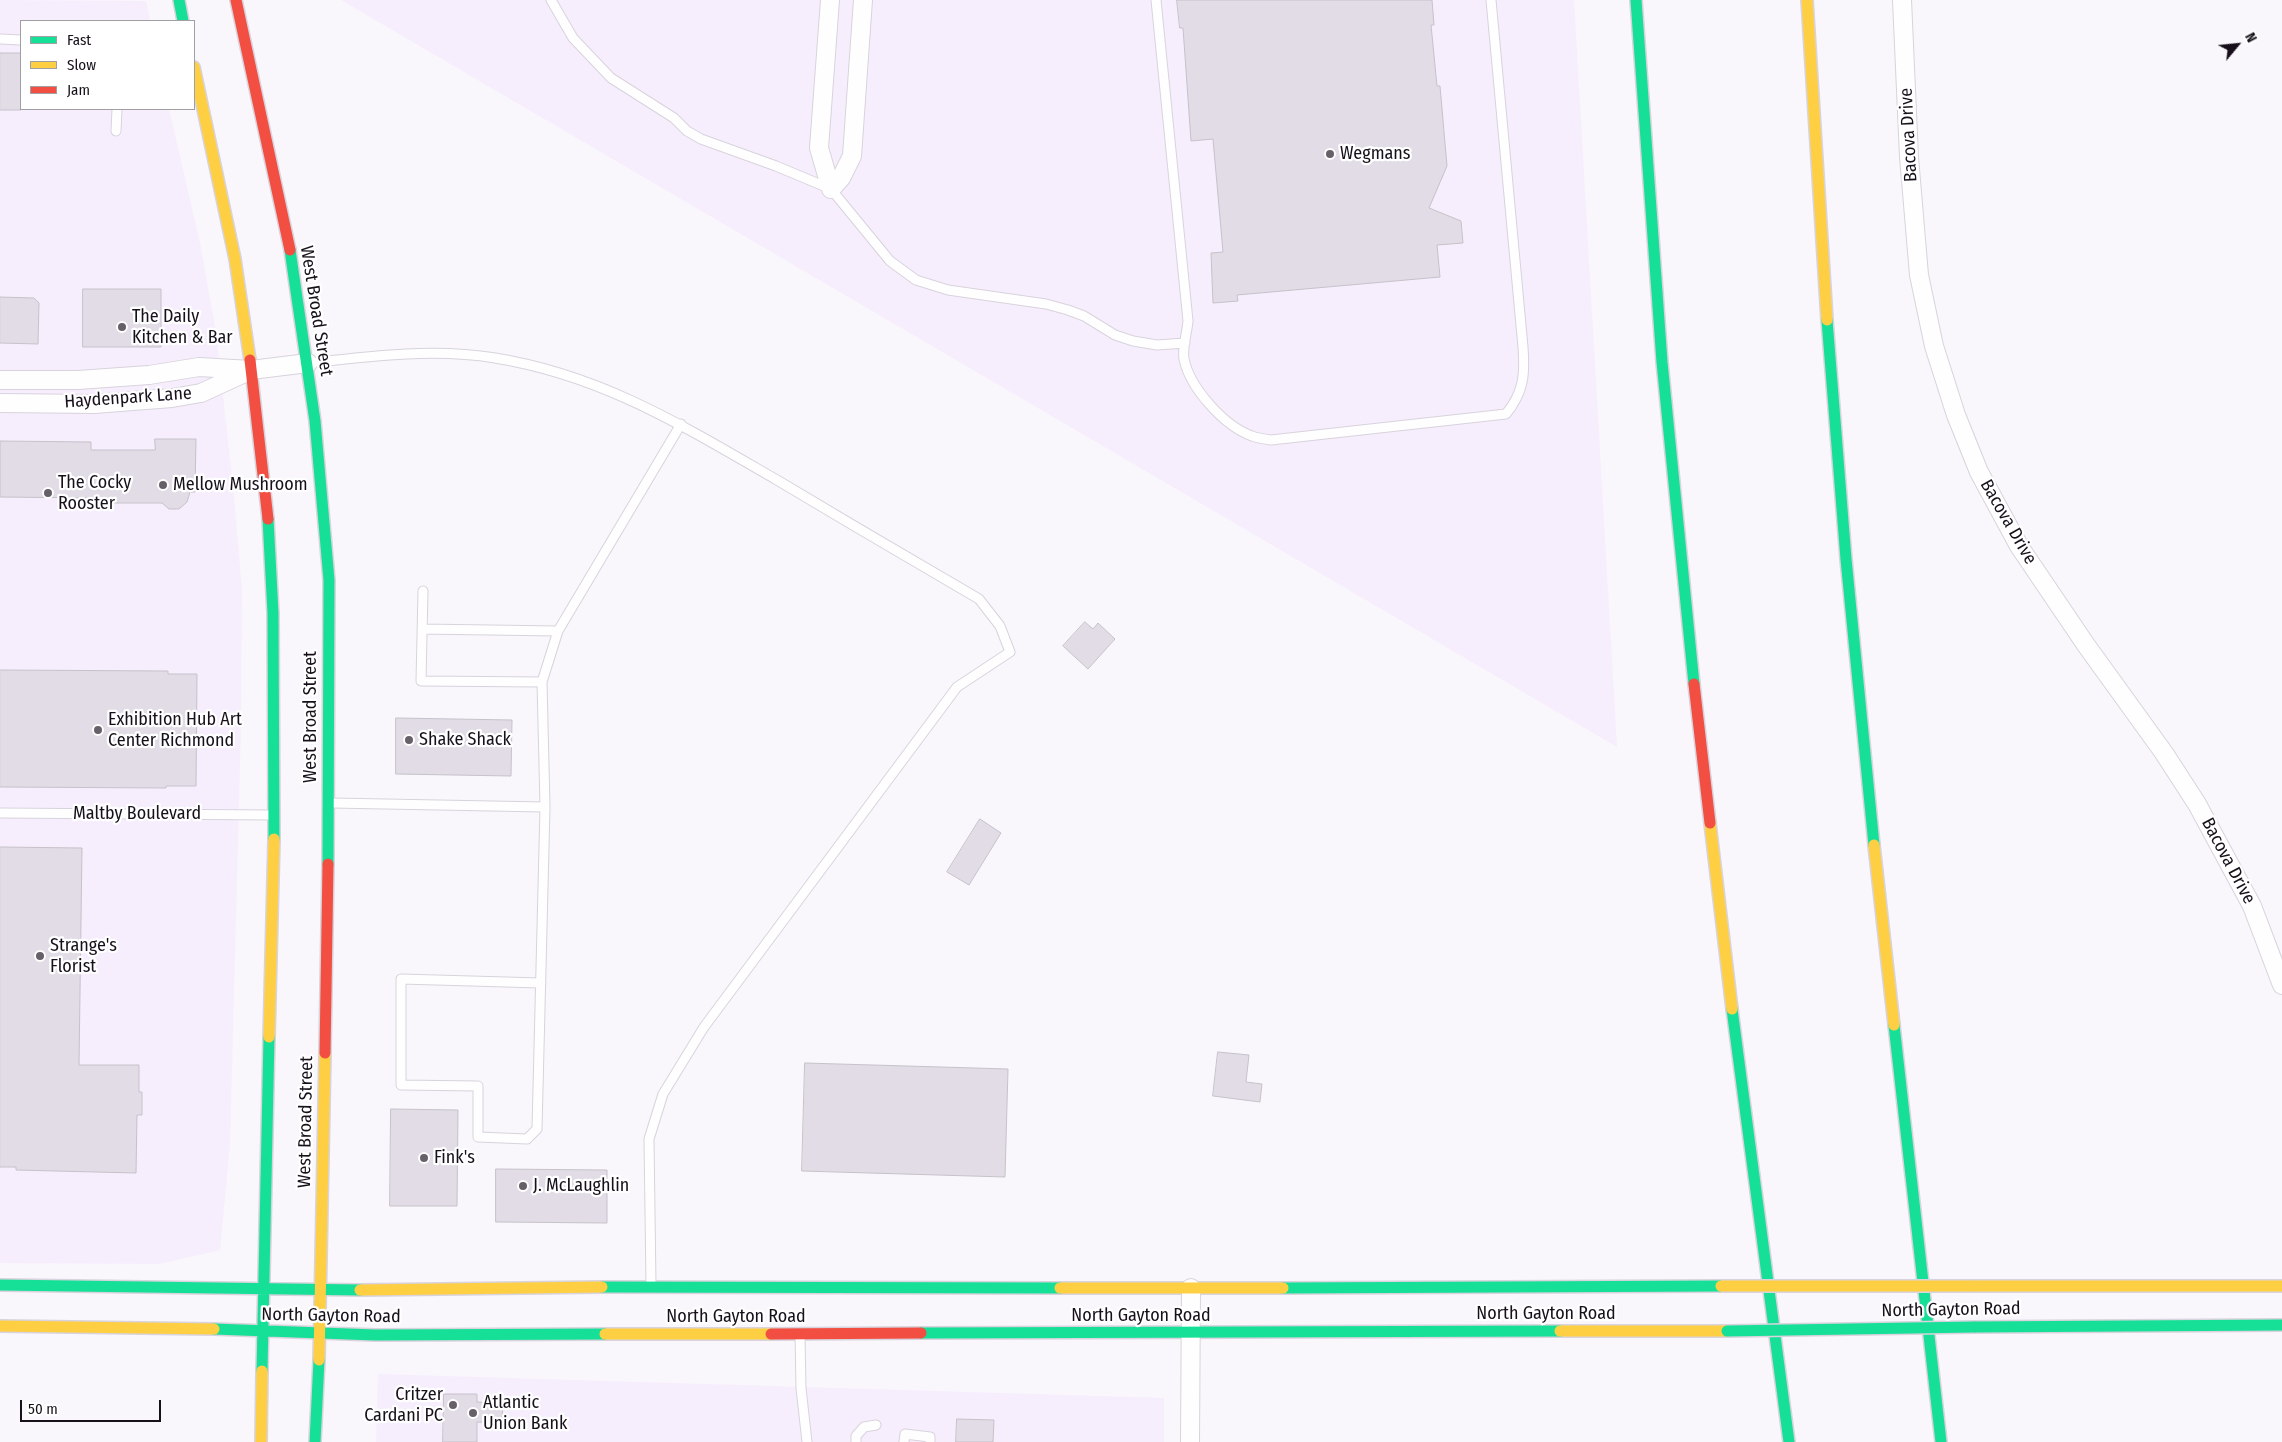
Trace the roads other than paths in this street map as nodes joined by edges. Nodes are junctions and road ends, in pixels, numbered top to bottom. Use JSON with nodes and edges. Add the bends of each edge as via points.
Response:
{"nodes":[{"id":1,"x":179,"y":0,"type":"edge"},
{"id":2,"x":236,"y":0,"type":"edge"},
{"id":3,"x":551,"y":0,"type":"edge"},
{"id":4,"x":830,"y":0,"type":"edge"},
{"id":5,"x":863,"y":0,"type":"edge"},
{"id":6,"x":1156,"y":0,"type":"edge"},
{"id":7,"x":1491,"y":0,"type":"edge"},
{"id":8,"x":1636,"y":0,"type":"edge"},
{"id":9,"x":1807,"y":0,"type":"edge"},
{"id":10,"x":1902,"y":0,"type":"edge"},
{"id":11,"x":184,"y":20,"type":"edge"},
{"id":12,"x":0,"y":39,"type":"edge"},
{"id":13,"x":20,"y":40,"type":"edge"},
{"id":14,"x":195,"y":72,"type":"edge"},
{"id":15,"x":117,"y":110,"type":"edge"},
{"id":16,"x":116,"y":131,"type":"dead end"},
{"id":17,"x":831,"y":189,"type":"junction"},
{"id":18,"x":1185,"y":343,"type":"junction"},
{"id":19,"x":308,"y":363,"type":"junction"},
{"id":20,"x":251,"y":370,"type":"junction"},
{"id":21,"x":0,"y":380,"type":"edge"},
{"id":22,"x":0,"y":402,"type":"edge"},
{"id":23,"x":681,"y":424,"type":"junction"},
{"id":24,"x":423,"y":591,"type":"dead end"},
{"id":25,"x":422,"y":629,"type":"junction"},
{"id":26,"x":558,"y":631,"type":"junction"},
{"id":27,"x":542,"y":682,"type":"junction"},
{"id":28,"x":329,"y":803,"type":"junction"},
{"id":29,"x":545,"y":807,"type":"junction"},
{"id":30,"x":0,"y":813,"type":"edge"},
{"id":31,"x":274,"y":814,"type":"junction"},
{"id":32,"x":541,"y":983,"type":"junction"},
{"id":33,"x":2282,"y":985,"type":"edge"},
{"id":34,"x":0,"y":1285,"type":"edge"},
{"id":35,"x":264,"y":1286,"type":"junction"},
{"id":36,"x":2282,"y":1286,"type":"edge"},
{"id":37,"x":321,"y":1288,"type":"junction"},
{"id":38,"x":651,"y":1288,"type":"junction"},
{"id":39,"x":1191,"y":1288,"type":"junction"},
{"id":40,"x":2282,"y":1325,"type":"edge"},
{"id":41,"x":0,"y":1326,"type":"edge"},
{"id":42,"x":264,"y":1333,"type":"junction"},
{"id":43,"x":1190,"y":1333,"type":"junction"},
{"id":44,"x":800,"y":1334,"type":"junction"},
{"id":45,"x":320,"y":1335,"type":"junction"},
{"id":46,"x":876,"y":1426,"type":"dead end"},
{"id":47,"x":262,"y":1442,"type":"edge"},
{"id":48,"x":315,"y":1442,"type":"edge"},
{"id":49,"x":807,"y":1442,"type":"edge"},
{"id":50,"x":856,"y":1442,"type":"edge"},
{"id":51,"x":904,"y":1442,"type":"edge"},
{"id":52,"x":930,"y":1442,"type":"edge"},
{"id":53,"x":1190,"y":1442,"type":"edge"},
{"id":54,"x":1789,"y":1442,"type":"edge"},
{"id":55,"x":1941,"y":1442,"type":"edge"}],
"edges":[{"from":1,"to":11,"type":"main road"},
{"from":2,"to":19,"type":"main road","name":"West Broad Street","via":[[284,217]]},
{"from":3,"to":17,"type":"lane","via":[[573,38],[594,62],[611,78],[674,118],[687,131]]},
{"from":4,"to":17,"type":"street","via":[[819,148]]},
{"from":5,"to":17,"type":"street","via":[[852,156],[841,178]]},
{"from":6,"to":18,"type":"lane","via":[[1188,321]]},
{"from":7,"to":18,"type":"lane","via":[[1524,360],[1520,394],[1506,414],[1270,440],[1251,436],[1234,427],[1202,395],[1187,369]]},
{"from":8,"to":54,"type":"main road","via":[[1655,288],[1683,598],[1742,1094]]},
{"from":9,"to":55,"type":"main road","via":[[1846,562]]},
{"from":10,"to":33,"type":"street","name":"Bacova Drive","via":[[1909,157],[1919,275],[1934,346],[1956,415],[1979,472],[2019,546],[2197,804],[2252,906]]},
{"from":12,"to":13,"type":"lane"},
{"from":14,"to":20,"type":"main road","name":"West Broad Street","via":[[235,259]]},
{"from":15,"to":16,"type":"lane"},
{"from":17,"to":18,"type":"lane","via":[[890,262],[916,280],[948,290],[1061,308],[1133,341],[1157,345]]},
{"from":19,"to":20,"type":"street","name":"Haydenpark Lane"},
{"from":19,"to":23,"type":"lane","via":[[424,353],[494,358],[587,381]]},
{"from":19,"to":28,"type":"main road","name":"West Broad Street","via":[[329,580]]},
{"from":20,"to":21,"type":"street","name":"Haydenpark Lane","via":[[199,367],[113,378]]},
{"from":20,"to":22,"type":"street","name":"Haydenpark Lane","via":[[201,393],[172,398],[94,404]]},
{"from":20,"to":31,"type":"main road","name":"West Broad Street","via":[[266,491],[274,613]]},
{"from":23,"to":26,"type":"lane"},
{"from":23,"to":38,"type":"lane","via":[[979,599],[1000,626],[1010,652],[956,687],[704,1027],[663,1094],[649,1140]]},
{"from":24,"to":25,"type":"lane"},
{"from":25,"to":26,"type":"lane"},
{"from":25,"to":27,"type":"lane","via":[[421,681]]},
{"from":26,"to":27,"type":"lane"},
{"from":27,"to":29,"type":"lane"},
{"from":28,"to":29,"type":"lane"},
{"from":28,"to":37,"type":"main road","name":"West Broad Street"},
{"from":29,"to":32,"type":"lane"},
{"from":30,"to":31,"type":"lane","name":"Maltby Boulevard"},
{"from":31,"to":35,"type":"main road","name":"West Broad Street"},
{"from":32,"to":32,"type":"lane","via":[[537,1129],[527,1139],[478,1137],[478,1086],[402,1085],[401,979]]},
{"from":34,"to":35,"type":"main road","name":"North Gayton Road"},
{"from":35,"to":37,"type":"main road","name":"North Gayton Road"},
{"from":35,"to":42,"type":"main road","name":"West Broad Street"},
{"from":36,"to":39,"type":"main road","name":"North Gayton Road","bridge":true},
{"from":37,"to":38,"type":"main road","name":"North Gayton Road"},
{"from":37,"to":45,"type":"main road","name":"West Broad Street"},
{"from":38,"to":39,"type":"main road","name":"North Gayton Road"},
{"from":39,"to":43,"type":"street"},
{"from":40,"to":43,"type":"main road","name":"North Gayton Road","bridge":true},
{"from":41,"to":42,"type":"main road","name":"North Gayton Road"},
{"from":42,"to":45,"type":"main road","name":"North Gayton Road"},
{"from":42,"to":47,"type":"main road","name":"West Broad Street"},
{"from":43,"to":44,"type":"main road","name":"North Gayton Road"},
{"from":43,"to":53,"type":"street"},
{"from":44,"to":45,"type":"main road","name":"North Gayton Road"},
{"from":44,"to":49,"type":"lane"},
{"from":45,"to":48,"type":"main road","name":"West Broad Street"},
{"from":46,"to":50,"type":"lane","via":[[864,1427],[856,1436]]},
{"from":51,"to":52,"type":"lane","via":[[904,1434],[930,1437]]}]}
